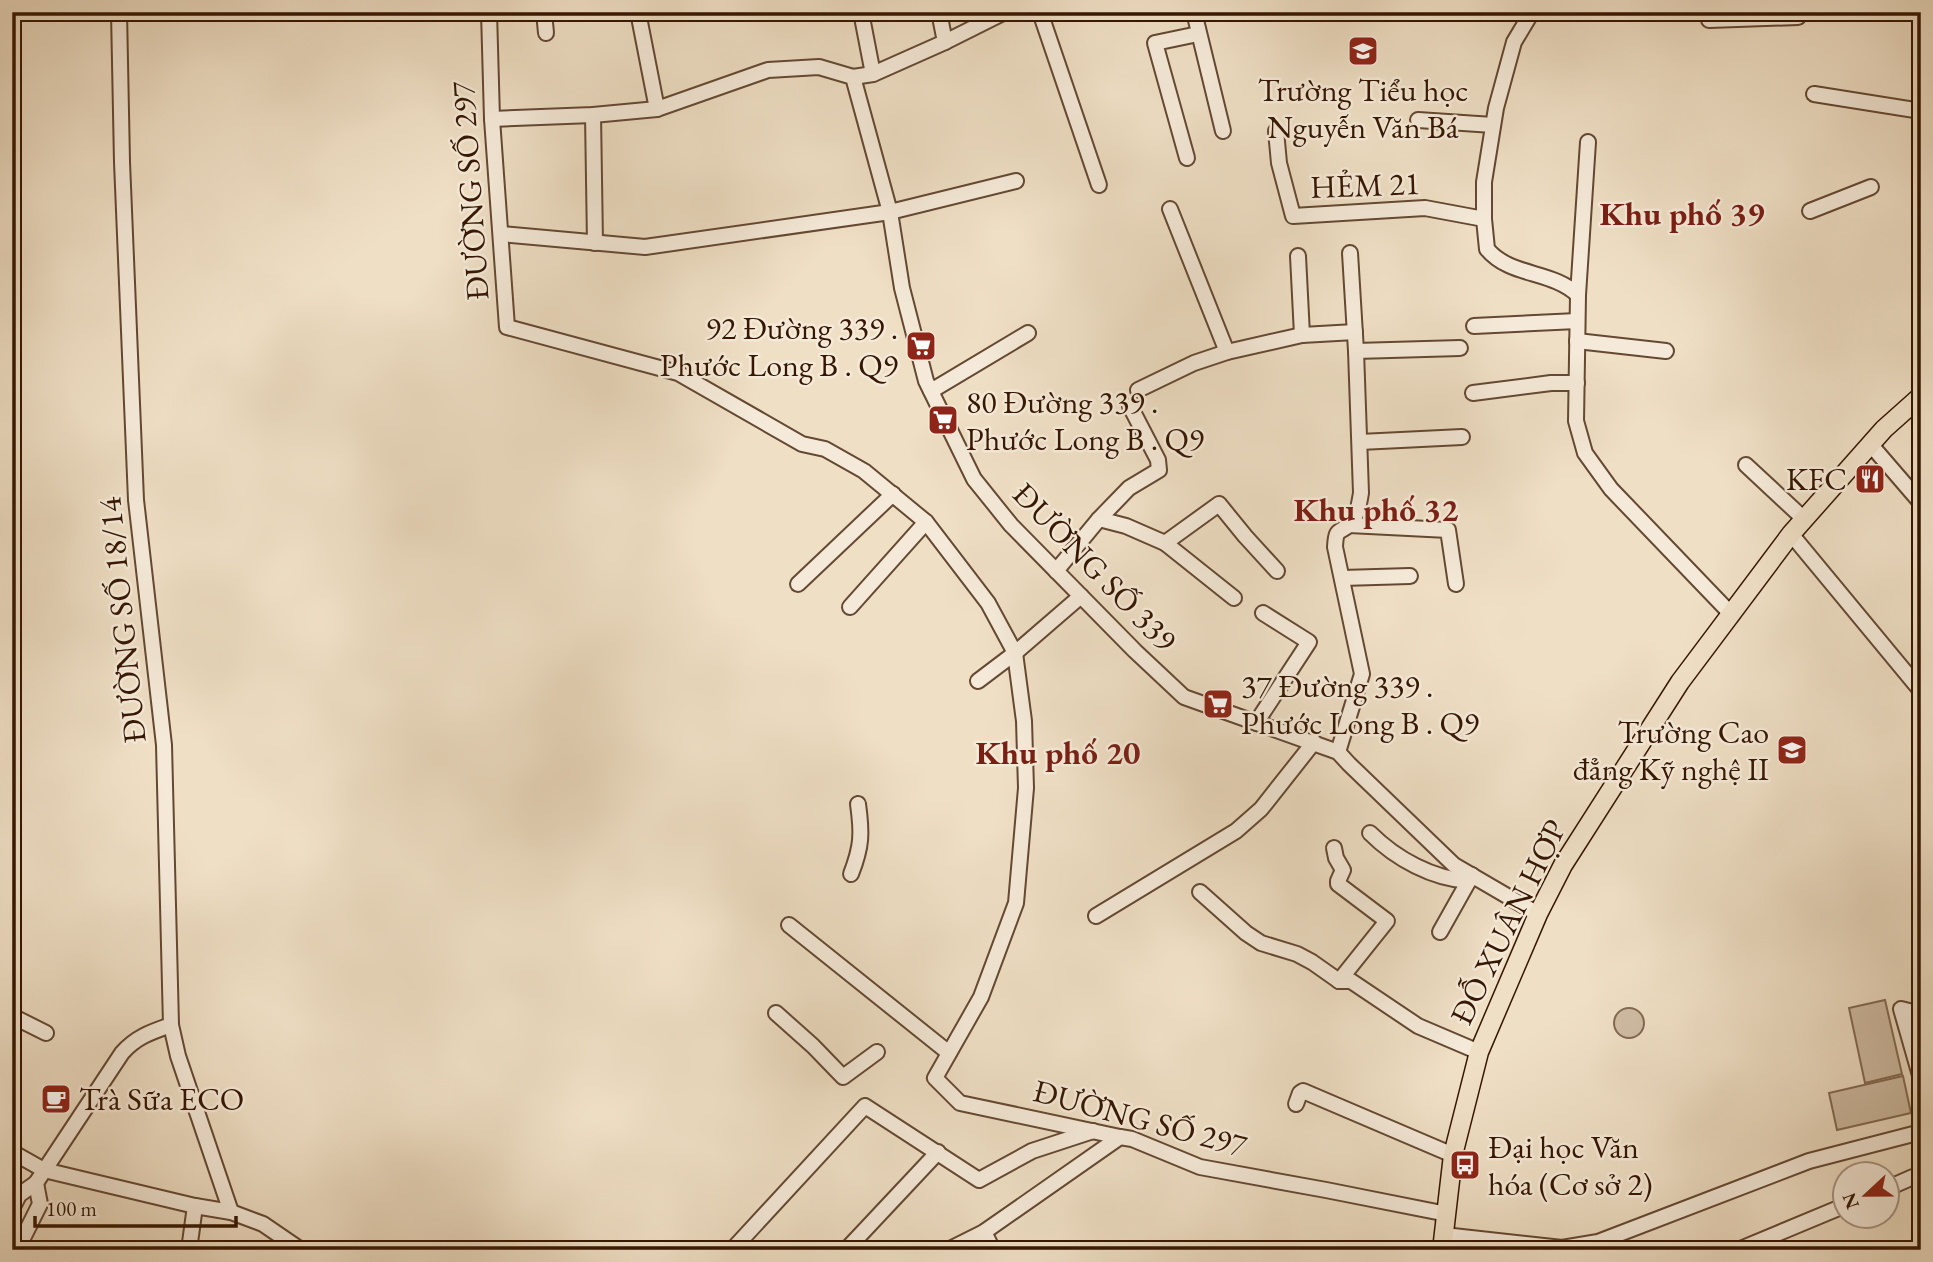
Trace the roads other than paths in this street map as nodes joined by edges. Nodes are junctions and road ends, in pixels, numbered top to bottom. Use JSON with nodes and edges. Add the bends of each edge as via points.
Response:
{"nodes":[{"id":1,"x":119,"y":12,"type":"edge"},
{"id":2,"x":489,"y":12,"type":"edge"},
{"id":3,"x":544,"y":12,"type":"edge"},
{"id":4,"x":638,"y":12,"type":"edge"},
{"id":5,"x":861,"y":12,"type":"edge"},
{"id":6,"x":939,"y":12,"type":"edge"},
{"id":7,"x":1005,"y":12,"type":"edge"},
{"id":8,"x":1041,"y":12,"type":"edge"},
{"id":9,"x":1194,"y":12,"type":"edge"},
{"id":10,"x":1532,"y":12,"type":"edge"},
{"id":11,"x":1798,"y":17,"type":"dead end"},
{"id":12,"x":1709,"y":20,"type":"dead end"},
{"id":13,"x":546,"y":33,"type":"dead end"},
{"id":14,"x":1198,"y":34,"type":"junction"},
{"id":15,"x":945,"y":42,"type":"junction"},
{"id":16,"x":873,"y":74,"type":"junction"},
{"id":17,"x":853,"y":77,"type":"junction"},
{"id":18,"x":1814,"y":94,"type":"dead end"},
{"id":19,"x":657,"y":109,"type":"junction"},
{"id":20,"x":1921,"y":111,"type":"edge"},
{"id":21,"x":593,"y":115,"type":"junction"},
{"id":22,"x":492,"y":119,"type":"junction"},
{"id":23,"x":1418,"y":120,"type":"dead end"},
{"id":24,"x":1493,"y":125,"type":"junction"},
{"id":25,"x":1223,"y":131,"type":"dead end"},
{"id":26,"x":1276,"y":131,"type":"dead end"},
{"id":27,"x":1588,"y":142,"type":"dead end"},
{"id":28,"x":1187,"y":158,"type":"dead end"},
{"id":29,"x":1016,"y":181,"type":"dead end"},
{"id":30,"x":1099,"y":185,"type":"dead end"},
{"id":31,"x":1871,"y":187,"type":"dead end"},
{"id":32,"x":1170,"y":209,"type":"dead end"},
{"id":33,"x":1810,"y":211,"type":"dead end"},
{"id":34,"x":890,"y":212,"type":"junction"},
{"id":35,"x":1483,"y":219,"type":"junction"},
{"id":36,"x":502,"y":234,"type":"junction"},
{"id":37,"x":595,"y":243,"type":"junction"},
{"id":38,"x":1350,"y":253,"type":"dead end"},
{"id":39,"x":1298,"y":256,"type":"dead end"},
{"id":40,"x":1578,"y":295,"type":"junction"},
{"id":41,"x":1577,"y":321,"type":"junction"},
{"id":42,"x":1474,"y":326,"type":"dead end"},
{"id":43,"x":1355,"y":332,"type":"junction"},
{"id":44,"x":1028,"y":333,"type":"dead end"},
{"id":45,"x":1301,"y":335,"type":"junction"},
{"id":46,"x":1577,"y":341,"type":"junction"},
{"id":47,"x":1460,"y":348,"type":"dead end"},
{"id":48,"x":1356,"y":351,"type":"junction"},
{"id":49,"x":1666,"y":351,"type":"dead end"},
{"id":50,"x":1227,"y":352,"type":"junction"},
{"id":51,"x":1577,"y":383,"type":"junction"},
{"id":52,"x":1138,"y":390,"type":"dead end"},
{"id":53,"x":931,"y":391,"type":"junction"},
{"id":54,"x":1473,"y":393,"type":"dead end"},
{"id":55,"x":1921,"y":396,"type":"edge"},
{"id":56,"x":1130,"y":406,"type":"dead end"},
{"id":57,"x":1462,"y":437,"type":"dead end"},
{"id":58,"x":1360,"y":442,"type":"junction"},
{"id":59,"x":1871,"y":445,"type":"junction"},
{"id":60,"x":1746,"y":466,"type":"dead end"},
{"id":61,"x":893,"y":494,"type":"junction"},
{"id":62,"x":1921,"y":503,"type":"edge"},
{"id":63,"x":1099,"y":519,"type":"junction"},
{"id":64,"x":1804,"y":519,"type":"junction"},
{"id":65,"x":926,"y":522,"type":"junction"},
{"id":66,"x":1349,"y":525,"type":"junction"},
{"id":67,"x":1791,"y":534,"type":"junction"},
{"id":68,"x":1165,"y":543,"type":"junction"},
{"id":69,"x":1056,"y":571,"type":"junction"},
{"id":70,"x":1277,"y":571,"type":"dead end"},
{"id":71,"x":1410,"y":576,"type":"dead end"},
{"id":72,"x":1342,"y":578,"type":"junction"},
{"id":73,"x":798,"y":584,"type":"dead end"},
{"id":74,"x":1456,"y":584,"type":"dead end"},
{"id":75,"x":1081,"y":596,"type":"junction"},
{"id":76,"x":1234,"y":598,"type":"dead end"},
{"id":77,"x":850,"y":607,"type":"dead end"},
{"id":78,"x":1263,"y":613,"type":"dead end"},
{"id":79,"x":1732,"y":615,"type":"junction"},
{"id":80,"x":1016,"y":653,"type":"junction"},
{"id":81,"x":978,"y":681,"type":"dead end"},
{"id":82,"x":1921,"y":691,"type":"edge"},
{"id":83,"x":1256,"y":723,"type":"junction"},
{"id":84,"x":1314,"y":743,"type":"junction"},
{"id":85,"x":1338,"y":751,"type":"junction"},
{"id":86,"x":858,"y":804,"type":"dead end"},
{"id":87,"x":1370,"y":834,"type":"dead end"},
{"id":88,"x":1334,"y":848,"type":"dead end"},
{"id":89,"x":851,"y":874,"type":"dead end"},
{"id":90,"x":1471,"y":878,"type":"junction"},
{"id":91,"x":1200,"y":892,"type":"dead end"},
{"id":92,"x":1538,"y":914,"type":"junction"},
{"id":93,"x":1096,"y":916,"type":"dead end"},
{"id":94,"x":789,"y":925,"type":"dead end"},
{"id":95,"x":1440,"y":932,"type":"dead end"},
{"id":96,"x":1339,"y":981,"type":"junction"},
{"id":97,"x":776,"y":1013,"type":"dead end"},
{"id":98,"x":1921,"y":1014,"type":"edge"},
{"id":99,"x":12,"y":1016,"type":"edge"},
{"id":100,"x":171,"y":1025,"type":"junction"},
{"id":101,"x":46,"y":1033,"type":"dead end"},
{"id":102,"x":877,"y":1052,"type":"dead end"},
{"id":103,"x":1479,"y":1052,"type":"junction"},
{"id":104,"x":948,"y":1053,"type":"junction"},
{"id":105,"x":1921,"y":1079,"type":"edge"},
{"id":106,"x":1296,"y":1104,"type":"dead end"},
{"id":107,"x":1093,"y":1130,"type":"junction"},
{"id":108,"x":1921,"y":1132,"type":"edge"},
{"id":109,"x":1119,"y":1138,"type":"junction"},
{"id":110,"x":12,"y":1152,"type":"edge"},
{"id":111,"x":938,"y":1152,"type":"junction"},
{"id":112,"x":1453,"y":1155,"type":"junction"},
{"id":113,"x":40,"y":1177,"type":"junction"},
{"id":114,"x":1913,"y":1177,"type":"dead end"},
{"id":115,"x":1902,"y":1182,"type":"edge"},
{"id":116,"x":195,"y":1206,"type":"junction"},
{"id":117,"x":12,"y":1209,"type":"edge"},
{"id":118,"x":1832,"y":1211,"type":"edge"},
{"id":119,"x":231,"y":1212,"type":"junction"},
{"id":120,"x":1447,"y":1214,"type":"junction"},
{"id":121,"x":984,"y":1232,"type":"junction"},
{"id":122,"x":1443,"y":1242,"type":"edge"},
{"id":123,"x":300,"y":1249,"type":"edge"},
{"id":124,"x":1562,"y":1249,"type":"edge"},
{"id":125,"x":17,"y":1250,"type":"edge"},
{"id":126,"x":188,"y":1250,"type":"edge"},
{"id":127,"x":732,"y":1250,"type":"edge"},
{"id":128,"x":846,"y":1250,"type":"edge"},
{"id":129,"x":948,"y":1250,"type":"edge"},
{"id":130,"x":993,"y":1250,"type":"edge"},
{"id":131,"x":1738,"y":1250,"type":"edge"}],
"edges":[{"from":1,"to":100,"type":"street","name":"ĐƯỜNG SỐ 18/14","via":[[136,500],[164,745]]},
{"from":2,"to":22,"type":"street","name":"ĐƯỜNG SỐ 297"},
{"from":3,"to":13,"type":"street"},
{"from":4,"to":19,"type":"street"},
{"from":5,"to":16,"type":"street"},
{"from":6,"to":15,"type":"street"},
{"from":7,"to":15,"type":"street"},
{"from":8,"to":30,"type":"street"},
{"from":9,"to":14,"type":"street"},
{"from":10,"to":24,"type":"street","via":[[1514,42]]},
{"from":11,"to":12,"type":"street"},
{"from":14,"to":25,"type":"street"},
{"from":14,"to":28,"type":"street","via":[[1155,43]]},
{"from":15,"to":16,"type":"street"},
{"from":16,"to":17,"type":"street"},
{"from":17,"to":19,"type":"street","via":[[819,67],[768,70]]},
{"from":17,"to":34,"type":"street","name":"ĐƯỜNG SỐ 339"},
{"from":18,"to":20,"type":"street"},
{"from":19,"to":21,"type":"street"},
{"from":21,"to":22,"type":"street"},
{"from":21,"to":37,"type":"street"},
{"from":22,"to":36,"type":"street","name":"ĐƯỜNG SỐ 297"},
{"from":23,"to":24,"type":"street"},
{"from":24,"to":35,"type":"street"},
{"from":26,"to":35,"type":"street","name":"HẺM 21","via":[[1293,216],[1425,208]]},
{"from":27,"to":40,"type":"street"},
{"from":29,"to":34,"type":"street"},
{"from":31,"to":33,"type":"street"},
{"from":32,"to":50,"type":"street"},
{"from":34,"to":37,"type":"street","via":[[645,247]]},
{"from":34,"to":53,"type":"street","name":"ĐƯỜNG SỐ 339","via":[[902,288]]},
{"from":35,"to":40,"type":"street","via":[[1487,249],[1493,257],[1567,285]]},
{"from":36,"to":37,"type":"street"},
{"from":36,"to":61,"type":"street","name":"ĐƯỜNG SỐ 297","via":[[507,327],[678,373],[802,444],[825,449]]},
{"from":38,"to":43,"type":"street"},
{"from":39,"to":45,"type":"street"},
{"from":40,"to":41,"type":"street"},
{"from":41,"to":42,"type":"street"},
{"from":41,"to":46,"type":"street"},
{"from":43,"to":45,"type":"street"},
{"from":43,"to":48,"type":"street"},
{"from":44,"to":53,"type":"street"},
{"from":45,"to":50,"type":"street"},
{"from":46,"to":49,"type":"street"},
{"from":46,"to":51,"type":"street"},
{"from":47,"to":48,"type":"street"},
{"from":48,"to":58,"type":"street"},
{"from":50,"to":52,"type":"street"},
{"from":51,"to":54,"type":"street"},
{"from":51,"to":79,"type":"street","via":[[1576,421],[1585,453],[1612,489]]},
{"from":53,"to":69,"type":"street","name":"ĐƯỜNG SỐ 339","via":[[974,479]]},
{"from":55,"to":59,"type":"main road","name":"ĐỖ XUÂN HỢP"},
{"from":56,"to":63,"type":"street","via":[[1158,460],[1158,470],[1129,488]]},
{"from":57,"to":58,"type":"street"},
{"from":58,"to":66,"type":"street","via":[[1359,510]]},
{"from":59,"to":62,"type":"street"},
{"from":59,"to":64,"type":"main road","name":"ĐỖ XUÂN HỢP"},
{"from":60,"to":64,"type":"street"},
{"from":61,"to":65,"type":"street","name":"ĐƯỜNG SỐ 297"},
{"from":61,"to":73,"type":"street"},
{"from":63,"to":68,"type":"street"},
{"from":63,"to":69,"type":"street"},
{"from":64,"to":67,"type":"main road","name":"ĐỖ XUÂN HỢP"},
{"from":65,"to":77,"type":"street"},
{"from":65,"to":80,"type":"street","name":"ĐƯỜNG SỐ 297","via":[[988,603]]},
{"from":66,"to":72,"type":"street","via":[[1336,537]]},
{"from":66,"to":74,"type":"street","via":[[1448,530]]},
{"from":67,"to":79,"type":"main road","name":"ĐỖ XUÂN HỢP"},
{"from":67,"to":82,"type":"street"},
{"from":68,"to":70,"type":"street","via":[[1219,503]]},
{"from":68,"to":76,"type":"street"},
{"from":69,"to":75,"type":"street","name":"ĐƯỜNG SỐ 339"},
{"from":71,"to":72,"type":"street"},
{"from":72,"to":85,"type":"street","via":[[1362,674]]},
{"from":75,"to":80,"type":"street"},
{"from":75,"to":83,"type":"street","name":"ĐƯỜNG SỐ 339","via":[[1184,697]]},
{"from":78,"to":83,"type":"street","via":[[1309,642]]},
{"from":79,"to":92,"type":"main road","name":"ĐỖ XUÂN HỢP","via":[[1680,682],[1584,829]]},
{"from":80,"to":81,"type":"street"},
{"from":80,"to":104,"type":"street","name":"ĐƯỜNG SỐ 297","via":[[1026,788],[1016,903],[981,997]]},
{"from":83,"to":84,"type":"street","name":"ĐƯỜNG SỐ 339"},
{"from":84,"to":85,"type":"street","name":"ĐƯỜNG SỐ 339"},
{"from":84,"to":93,"type":"street","via":[[1261,809],[1236,831]]},
{"from":85,"to":90,"type":"street","name":"ĐƯỜNG SỐ 339"},
{"from":86,"to":89,"type":"street","via":[[860,849]]},
{"from":87,"to":90,"type":"street","via":[[1428,872],[1455,880]]},
{"from":88,"to":96,"type":"street","via":[[1343,870],[1338,884],[1387,921]]},
{"from":90,"to":92,"type":"street","name":"ĐƯỜNG SỐ 339"},
{"from":90,"to":95,"type":"street"},
{"from":91,"to":96,"type":"street","via":[[1261,943],[1297,954]]},
{"from":92,"to":103,"type":"main road","name":"ĐỖ XUÂN HỢP"},
{"from":94,"to":104,"type":"street"},
{"from":96,"to":103,"type":"street","via":[[1351,981],[1418,1026]]},
{"from":97,"to":102,"type":"street","via":[[843,1077]]},
{"from":98,"to":105,"type":"street","via":[[1901,1009]]},
{"from":99,"to":101,"type":"street"},
{"from":100,"to":113,"type":"street","via":[[145,1034],[127,1047]]},
{"from":100,"to":119,"type":"street","name":"ĐƯỜNG SỐ 18/14"},
{"from":103,"to":112,"type":"main road","name":"ĐỖ XUÂN HỢP"},
{"from":104,"to":107,"type":"street","name":"ĐƯỜNG SỐ 297","via":[[935,1078],[960,1103]]},
{"from":106,"to":112,"type":"street","via":[[1303,1091]]},
{"from":107,"to":109,"type":"street","name":"ĐƯỜNG SỐ 297"},
{"from":107,"to":111,"type":"street","via":[[1032,1151],[979,1180]]},
{"from":108,"to":124,"type":"street","via":[[1809,1161],[1598,1242]]},
{"from":109,"to":120,"type":"street","name":"ĐƯỜNG SỐ 297","via":[[1200,1167]]},
{"from":109,"to":121,"type":"street"},
{"from":110,"to":113,"type":"street"},
{"from":111,"to":127,"type":"street","via":[[865,1106]]},
{"from":111,"to":128,"type":"street"},
{"from":112,"to":120,"type":"main road","name":"ĐỖ XUÂN HỢP"},
{"from":113,"to":116,"type":"street"},
{"from":113,"to":117,"type":"street","via":[[19,1195]]},
{"from":113,"to":125,"type":"street","via":[[40,1204]]},
{"from":114,"to":115,"type":"street"},
{"from":116,"to":119,"type":"street"},
{"from":116,"to":126,"type":"street"},
{"from":118,"to":131,"type":"street"},
{"from":119,"to":123,"type":"street","via":[[263,1224]]},
{"from":120,"to":122,"type":"main road","name":"ĐỖ XUÂN HỢP"},
{"from":121,"to":129,"type":"street"},
{"from":121,"to":130,"type":"street"},
{"from":122,"to":124,"type":"street"}]}
